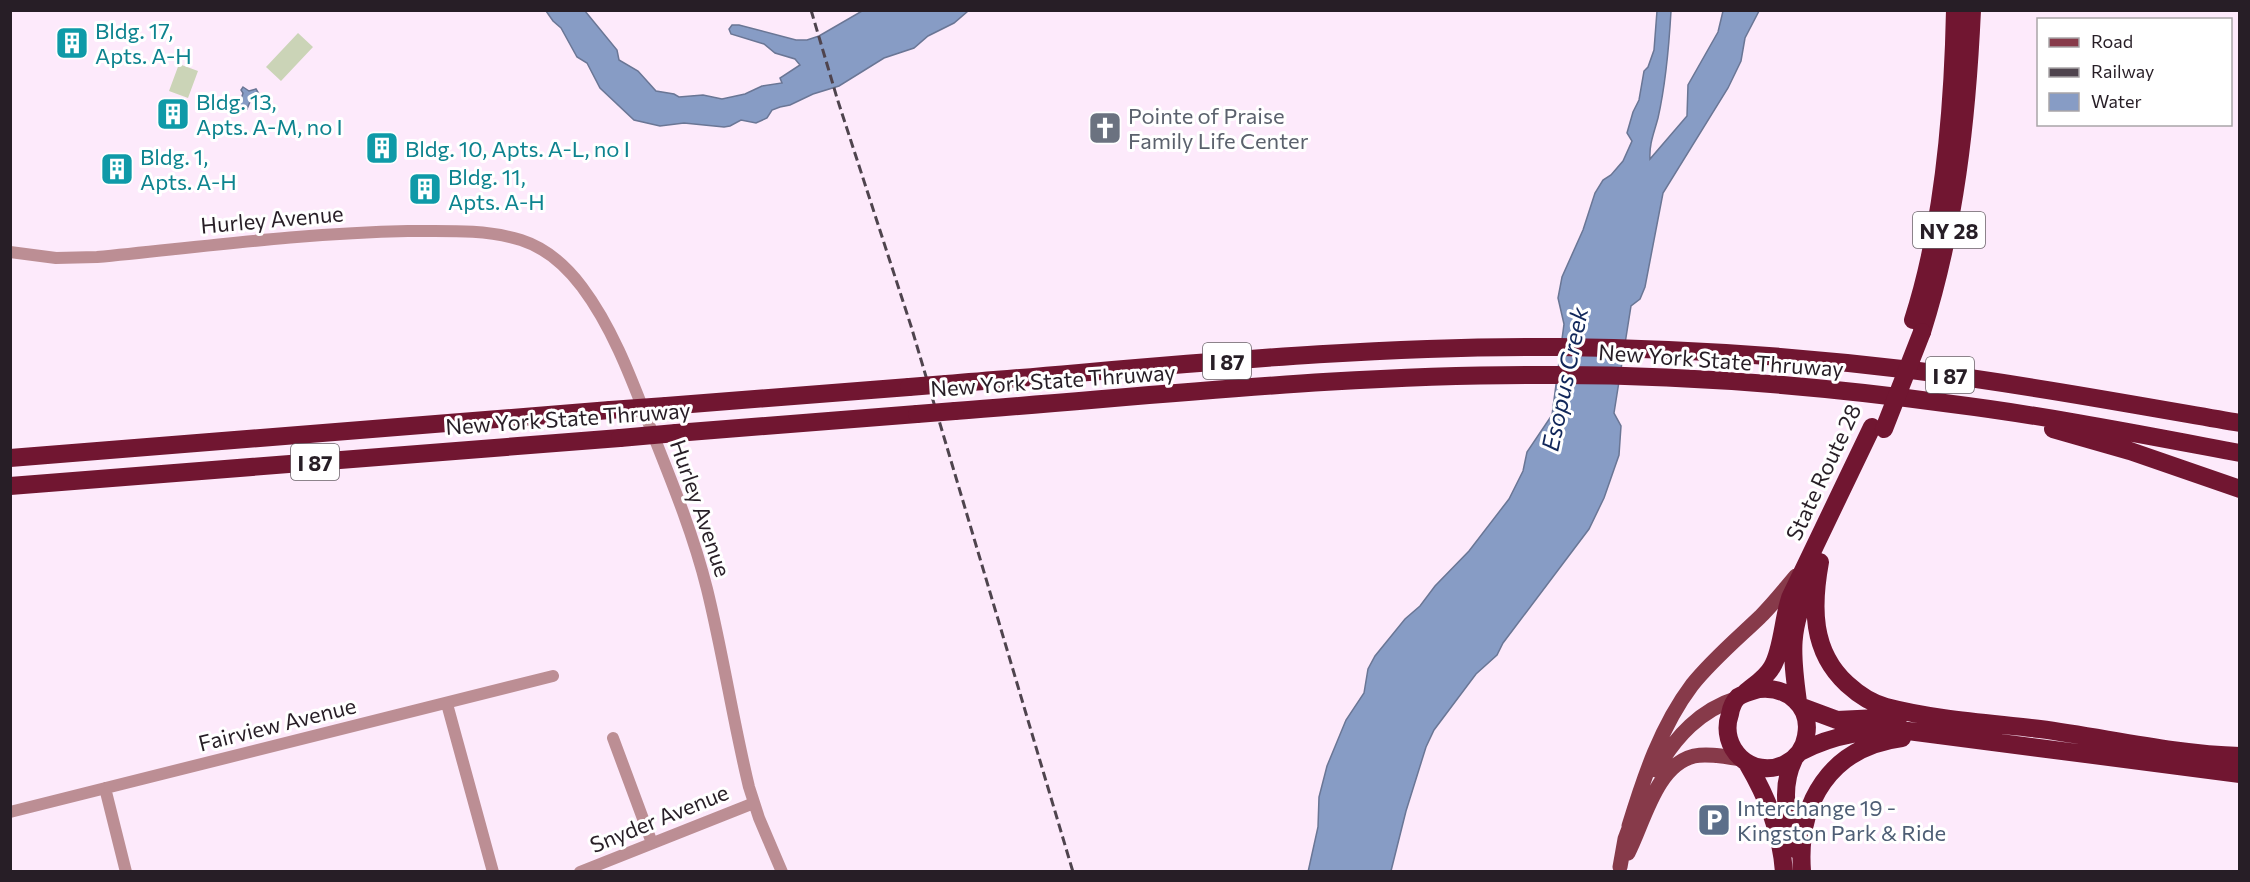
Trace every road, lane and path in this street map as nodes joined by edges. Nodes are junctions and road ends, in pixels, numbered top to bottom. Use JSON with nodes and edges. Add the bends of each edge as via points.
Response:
{"nodes":[{"id":1,"x":1955,"y":10,"type":"edge"},
{"id":2,"x":1972,"y":10,"type":"edge"},
{"id":3,"x":10,"y":252,"type":"edge"},
{"id":4,"x":1916,"y":331,"type":"junction"},
{"id":5,"x":1953,"y":404,"type":"junction"},
{"id":6,"x":2240,"y":423,"type":"edge"},
{"id":7,"x":2240,"y":453,"type":"edge"},
{"id":8,"x":10,"y":458,"type":"edge"},
{"id":9,"x":10,"y":486,"type":"edge"},
{"id":10,"x":2240,"y":489,"type":"edge"},
{"id":11,"x":1812,"y":564,"type":"junction"},
{"id":12,"x":553,"y":676,"type":"dead end"},
{"id":13,"x":1741,"y":695,"type":"junction"},
{"id":14,"x":447,"y":704,"type":"junction"},
{"id":15,"x":1800,"y":704,"type":"junction"},
{"id":16,"x":1937,"y":717,"type":"junction"},
{"id":17,"x":1970,"y":737,"type":"junction"},
{"id":18,"x":613,"y":738,"type":"dead end"},
{"id":19,"x":2209,"y":755,"type":"junction"},
{"id":20,"x":1797,"y":756,"type":"junction"},
{"id":21,"x":2240,"y":756,"type":"edge"},
{"id":22,"x":1744,"y":761,"type":"junction"},
{"id":23,"x":2240,"y":762,"type":"edge"},
{"id":24,"x":2240,"y":774,"type":"edge"},
{"id":25,"x":105,"y":788,"type":"junction"},
{"id":26,"x":754,"y":803,"type":"junction"},
{"id":27,"x":10,"y":812,"type":"edge"},
{"id":28,"x":1629,"y":826,"type":"junction"},
{"id":29,"x":652,"y":843,"type":"junction"},
{"id":30,"x":1619,"y":869,"type":"edge"},
{"id":31,"x":1802,"y":871,"type":"edge"},
{"id":32,"x":126,"y":872,"type":"edge"},
{"id":33,"x":493,"y":872,"type":"edge"},
{"id":34,"x":580,"y":872,"type":"edge"},
{"id":35,"x":782,"y":872,"type":"edge"},
{"id":36,"x":1784,"y":872,"type":"edge"}],
"edges":[{"from":1,"to":4,"type":"highway","name":"State Route 28","number":"NY 28","via":[[1945,166]]},
{"from":2,"to":4,"type":"highway","name":"State Route 28","number":"NY 28","via":[[1964,124],[1952,213],[1942,264]]},
{"from":3,"to":26,"type":"street","name":"Hurley Avenue","via":[[56,258],[97,256],[346,233],[452,230],[502,235],[525,241],[552,256],[582,286],[609,331],[686,518],[707,586]]},
{"from":4,"to":11,"type":"highway","name":"State Route 28","number":"NY 28","bridge":true,"via":[[1878,428]]},
{"from":5,"to":7,"type":"highway","name":"New York State Thruway","number":"I 87"},
{"from":5,"to":9,"type":"highway","name":"New York State Thruway","number":"I 87","bridge":true,"via":[[1802,387],[1658,377],[1508,375],[1346,381]]},
{"from":5,"to":10,"type":"highway","via":[[2099,442]]},
{"from":6,"to":8,"type":"highway","name":"New York State Thruway","number":"I 87","bridge":true,"via":[[2046,389],[1807,359],[1659,350],[1508,347],[1356,352]]},
{"from":11,"to":13,"type":"highway","name":"State Route 28","number":"NY 28","via":[[1786,609],[1774,665]]},
{"from":11,"to":15,"type":"highway","name":"State Route 28","number":"NY 28","via":[[1793,632],[1792,656]]},
{"from":11,"to":16,"type":"highway","via":[[1814,616],[1830,664],[1866,699]]},
{"from":11,"to":28,"type":"main road","via":[[1686,693],[1658,746]]},
{"from":12,"to":14,"type":"street","name":"Fairview Avenue"},
{"from":13,"to":15,"type":"highway","via":[[1773,689]]},
{"from":13,"to":22,"type":"highway","via":[[1727,727],[1729,741]]},
{"from":13,"to":28,"type":"main road","via":[[1705,713],[1679,736],[1656,771]]},
{"from":14,"to":25,"type":"street","name":"Fairview Avenue"},
{"from":14,"to":33,"type":"street"},
{"from":15,"to":16,"type":"highway","via":[[1837,720]]},
{"from":15,"to":20,"type":"highway","via":[[1807,730]]},
{"from":16,"to":19,"type":"highway"},
{"from":17,"to":20,"type":"highway","via":[[1908,730],[1866,731],[1827,739]]},
{"from":17,"to":24,"type":"highway"},
{"from":17,"to":31,"type":"highway","via":[[1893,740],[1862,749],[1844,761],[1828,776],[1811,804],[1801,840]]},
{"from":18,"to":29,"type":"street"},
{"from":19,"to":21,"type":"highway"},
{"from":19,"to":23,"type":"highway"},
{"from":20,"to":22,"type":"highway","via":[[1781,766],[1767,768]]},
{"from":20,"to":31,"type":"highway","via":[[1786,787],[1785,809]]},
{"from":22,"to":30,"type":"main road","via":[[1693,756],[1670,770],[1659,784]]},
{"from":22,"to":36,"type":"highway","via":[[1775,821]]},
{"from":25,"to":27,"type":"street","name":"Fairview Avenue"},
{"from":25,"to":32,"type":"street"},
{"from":26,"to":29,"type":"street","name":"Snyder Avenue"},
{"from":26,"to":35,"type":"street","name":"Hurley Avenue"},
{"from":28,"to":30,"type":"main road"},
{"from":29,"to":34,"type":"street","name":"Snyder Avenue"}]}
